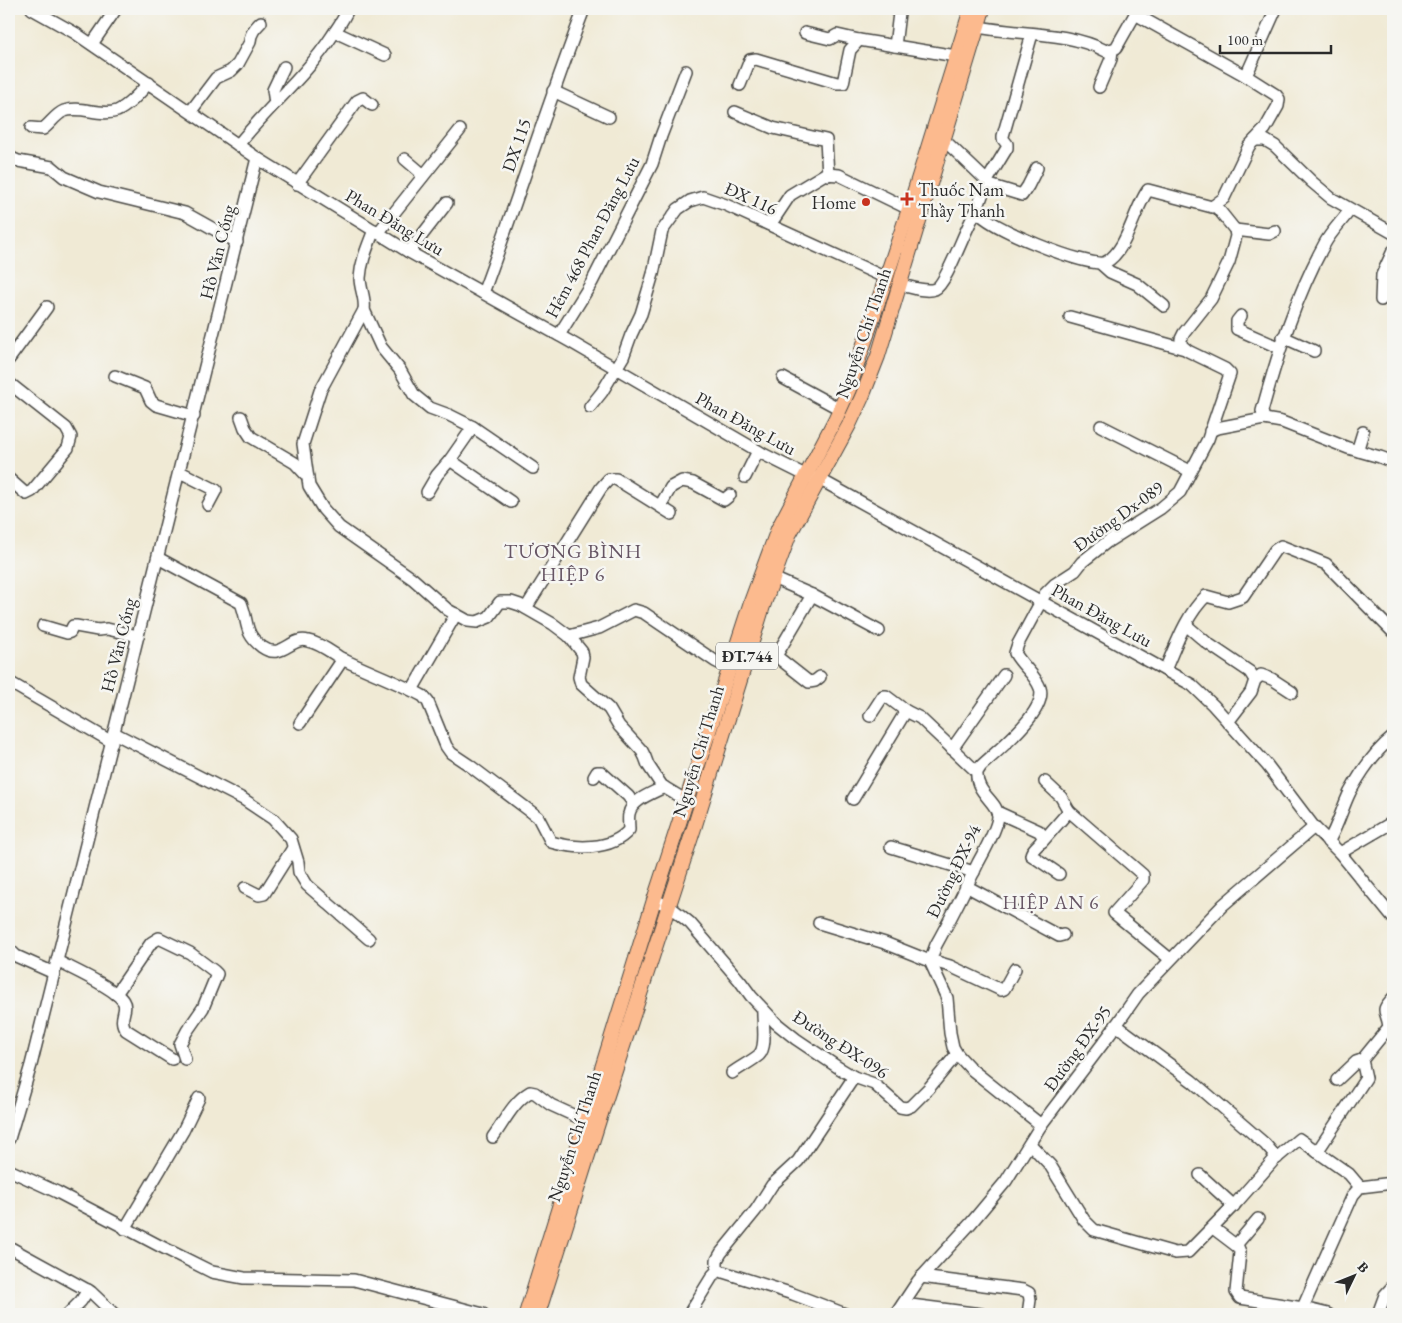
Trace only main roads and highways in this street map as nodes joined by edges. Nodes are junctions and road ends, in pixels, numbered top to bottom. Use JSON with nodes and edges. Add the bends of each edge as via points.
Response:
{"nodes":[{"id":1,"x":971,"y":9,"type":"edge"},
{"id":2,"x":983,"y":9,"type":"edge"},
{"id":3,"x":937,"y":137,"type":"junction"},
{"id":4,"x":736,"y":670,"type":"junction"},
{"id":5,"x":526,"y":1314,"type":"edge"},
{"id":6,"x":538,"y":1314,"type":"edge"}],
"edges":[{"from":1,"to":3,"type":"main road","name":"Nguyễn Chí Thanh","number":"ĐT.744"},
{"from":2,"to":3,"type":"main road","name":"Nguyễn Chí Thanh","number":"ĐT.744"},
{"from":3,"to":4,"type":"main road","name":"Nguyễn Chí Thanh","number":"ĐT.744","via":[[909,208],[849,389],[778,529]]},
{"from":3,"to":4,"type":"main road","name":"Nguyễn Chí Thanh","number":"ĐT.744","via":[[900,284],[878,356],[862,397],[789,535]]},
{"from":4,"to":5,"type":"main road","name":"Nguyễn Chí Thanh","number":"ĐT.744","via":[[654,900]]},
{"from":4,"to":6,"type":"main road","name":"Nguyễn Chí Thanh","number":"ĐT.744","via":[[669,906]]}]}
